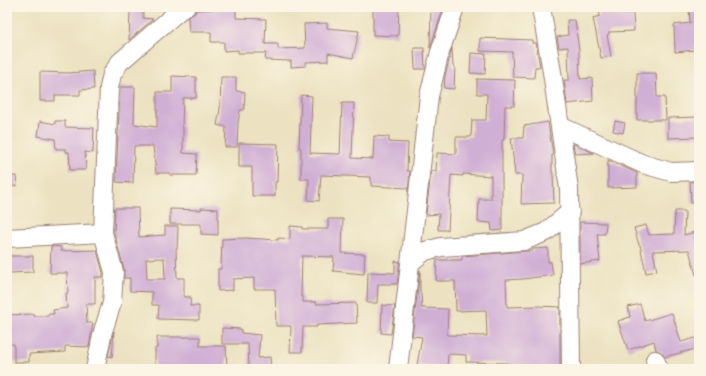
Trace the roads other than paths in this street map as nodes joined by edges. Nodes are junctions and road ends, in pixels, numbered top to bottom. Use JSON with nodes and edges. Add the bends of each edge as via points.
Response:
{"nodes":[{"id":1,"x":186,"y":7,"type":"edge"},
{"id":2,"x":455,"y":7,"type":"edge"},
{"id":3,"x":541,"y":7,"type":"edge"},
{"id":4,"x":560,"y":126,"type":"junction"},
{"id":5,"x":699,"y":171,"type":"edge"},
{"id":6,"x":570,"y":212,"type":"junction"},
{"id":7,"x":103,"y":233,"type":"junction"},
{"id":8,"x":7,"y":238,"type":"edge"},
{"id":9,"x":410,"y":263,"type":"junction"},
{"id":10,"x":95,"y":369,"type":"edge"},
{"id":11,"x":398,"y":369,"type":"edge"},
{"id":12,"x":571,"y":369,"type":"edge"}],
"edges":[{"from":1,"to":7,"type":"street","via":[[120,62],[112,74],[109,88]]},
{"from":2,"to":9,"type":"street","via":[[429,96]]},
{"from":3,"to":4,"type":"street"},
{"from":4,"to":5,"type":"street","via":[[643,164],[671,172]]},
{"from":4,"to":6,"type":"street"},
{"from":6,"to":9,"type":"street","via":[[546,232],[524,241],[442,247],[425,251]]},
{"from":6,"to":12,"type":"street"},
{"from":7,"to":8,"type":"street"},
{"from":7,"to":10,"type":"street","via":[[114,272],[112,303]]},
{"from":9,"to":11,"type":"street"}]}
